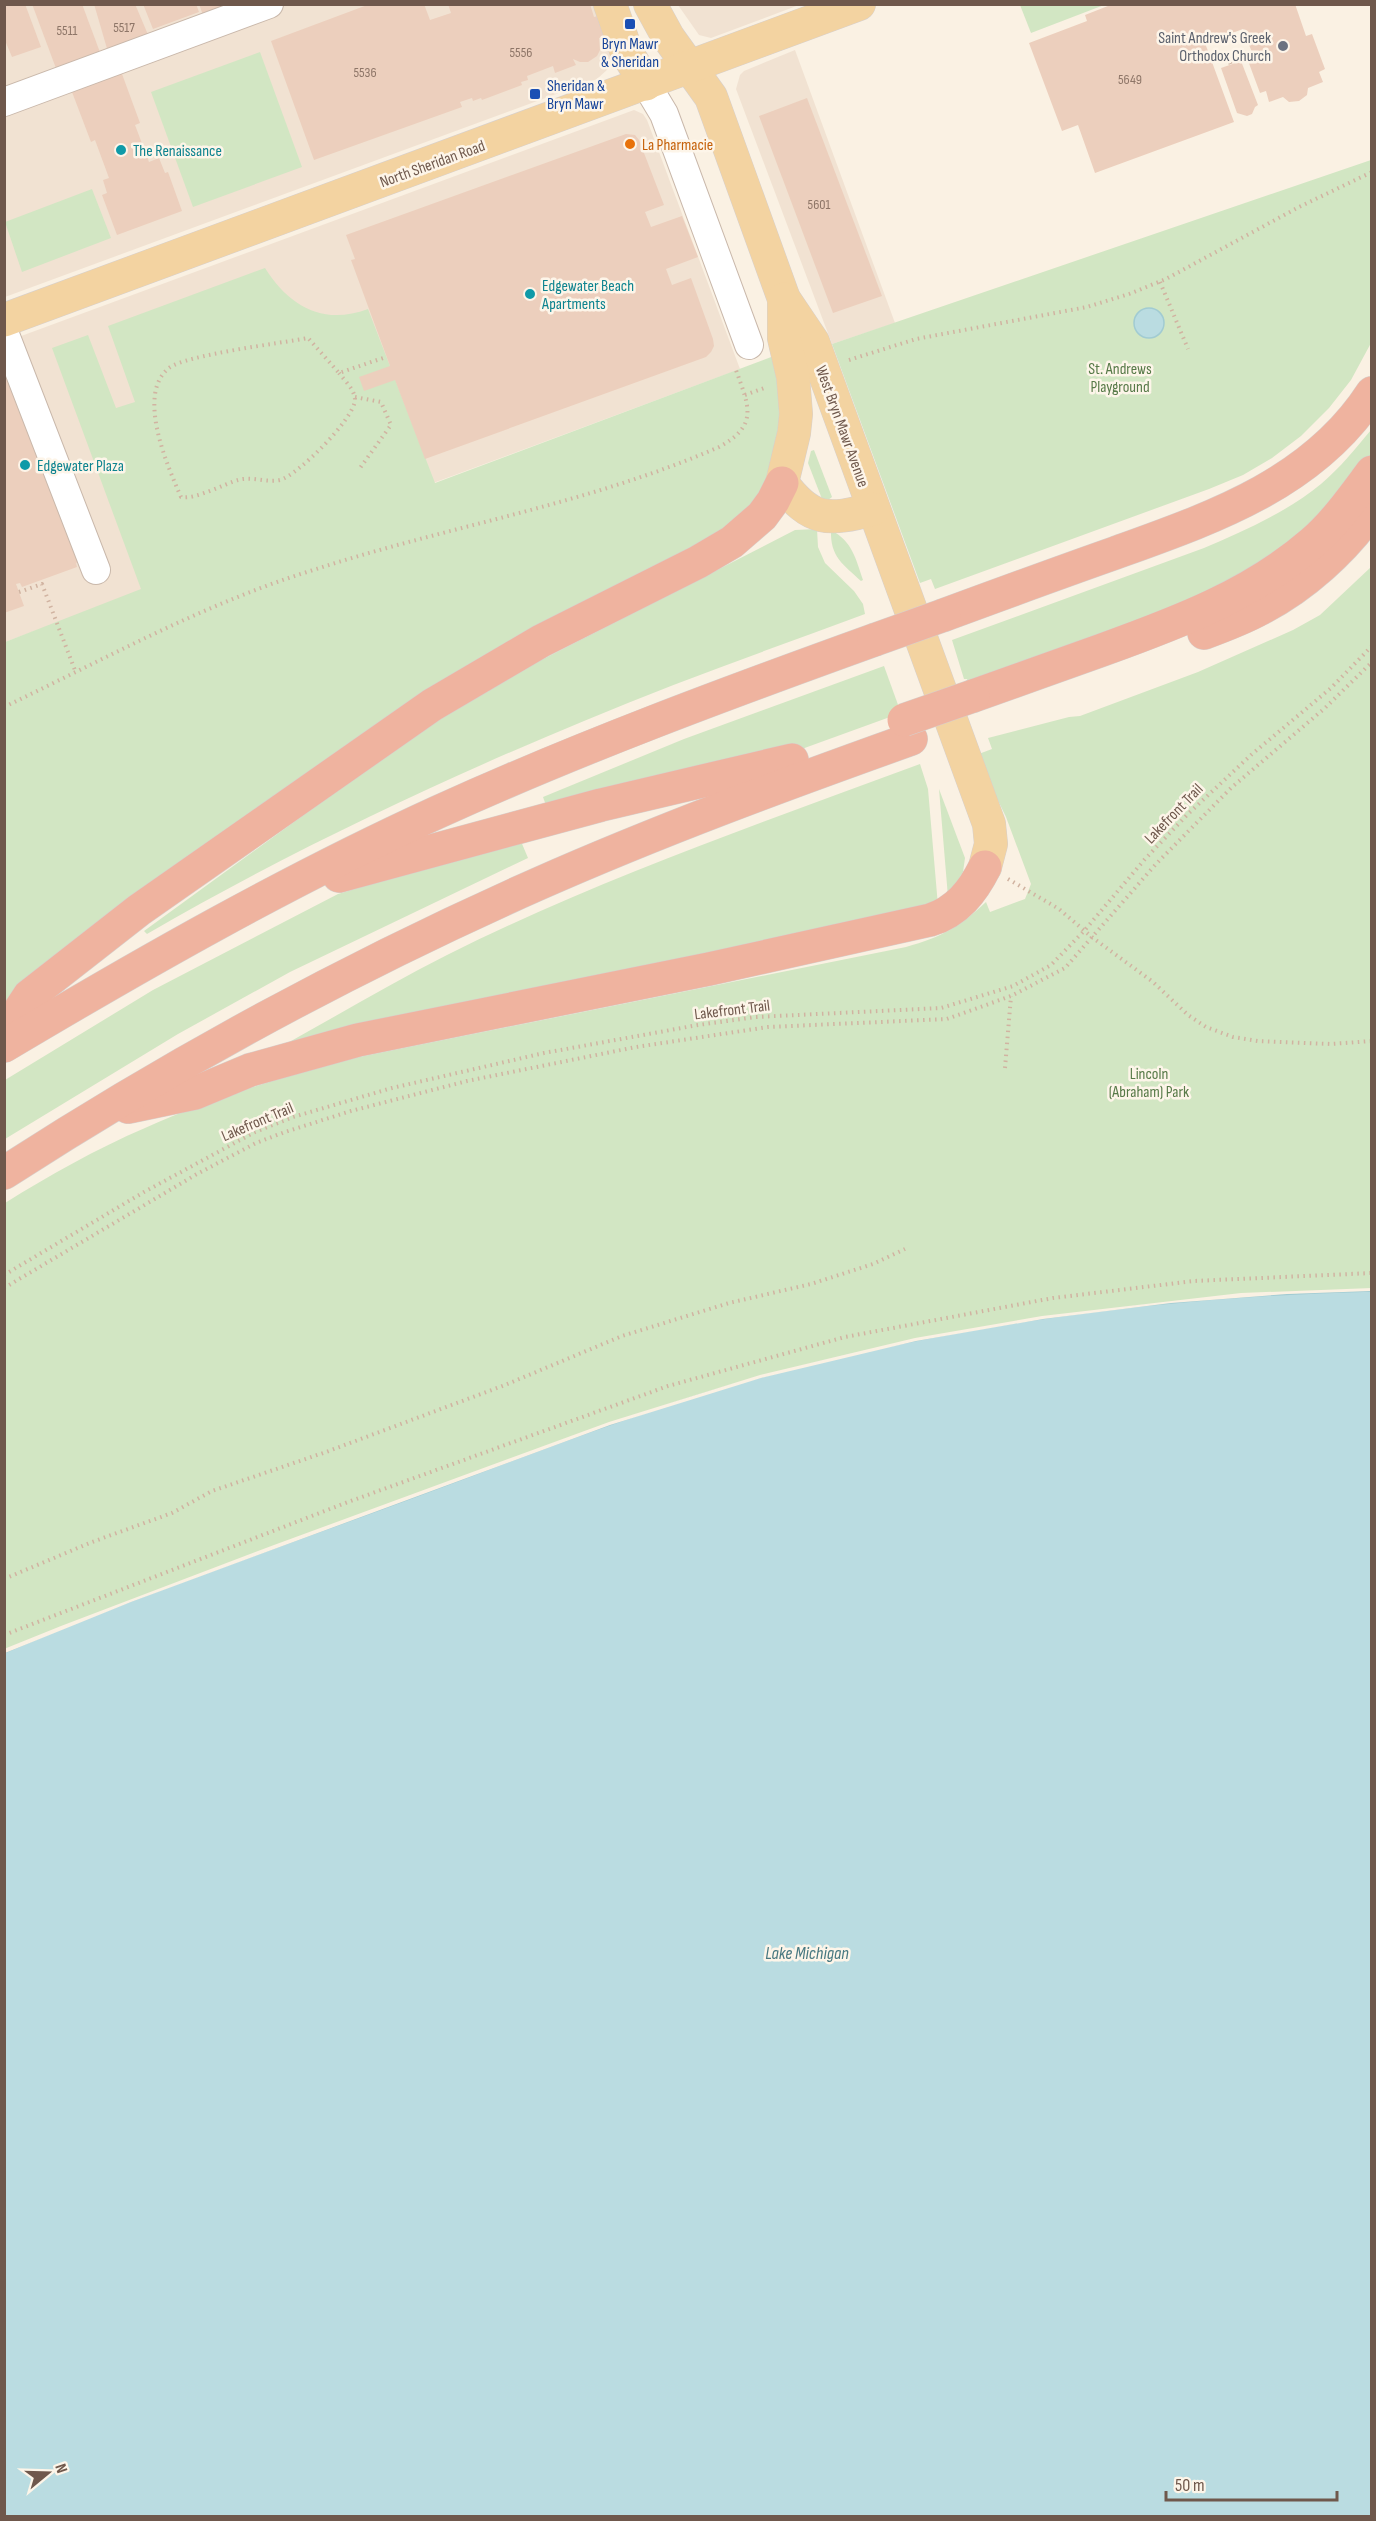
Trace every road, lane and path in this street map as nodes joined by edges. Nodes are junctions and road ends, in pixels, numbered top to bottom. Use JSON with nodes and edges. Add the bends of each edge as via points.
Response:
{"nodes":[{"id":1,"x":268,"y":4,"type":"edge"},
{"id":2,"x":610,"y":4,"type":"edge"},
{"id":3,"x":650,"y":4,"type":"edge"},
{"id":4,"x":859,"y":4,"type":"edge"},
{"id":5,"x":1228,"y":57,"type":"dead end"},
{"id":6,"x":1231,"y":65,"type":"dead end"},
{"id":7,"x":690,"y":67,"type":"junction"},
{"id":8,"x":646,"y":84,"type":"junction"},
{"id":9,"x":4,"y":102,"type":"edge"},
{"id":10,"x":1371,"y":172,"type":"edge"},
{"id":11,"x":1160,"y":282,"type":"junction"},
{"id":12,"x":784,"y":299,"type":"junction"},
{"id":13,"x":4,"y":320,"type":"edge"},
{"id":14,"x":4,"y":332,"type":"edge"},
{"id":15,"x":749,"y":345,"type":"dead end"},
{"id":16,"x":1188,"y":349,"type":"dead end"},
{"id":17,"x":386,"y":357,"type":"dead end"},
{"id":18,"x":844,"y":362,"type":"dead end"},
{"id":19,"x":736,"y":370,"type":"dead end"},
{"id":20,"x":339,"y":373,"type":"junction"},
{"id":21,"x":1371,"y":393,"type":"edge"},
{"id":22,"x":355,"y":397,"type":"junction"},
{"id":23,"x":360,"y":468,"type":"dead end"},
{"id":24,"x":1371,"y":472,"type":"edge"},
{"id":25,"x":782,"y":483,"type":"junction"},
{"id":26,"x":873,"y":509,"type":"junction"},
{"id":27,"x":1371,"y":510,"type":"edge"},
{"id":28,"x":96,"y":570,"type":"dead end"},
{"id":29,"x":19,"y":592,"type":"dead end"},
{"id":30,"x":1371,"y":646,"type":"edge"},
{"id":31,"x":1371,"y":662,"type":"edge"},
{"id":32,"x":76,"y":673,"type":"junction"},
{"id":33,"x":976,"y":705,"type":"junction"},
{"id":34,"x":4,"y":707,"type":"edge"},
{"id":35,"x":907,"y":730,"type":"junction"},
{"id":36,"x":985,"y":867,"type":"junction"},
{"id":37,"x":272,"y":895,"type":"junction"},
{"id":38,"x":1084,"y":931,"type":"junction"},
{"id":39,"x":1093,"y":938,"type":"junction"},
{"id":40,"x":1011,"y":996,"type":"junction"},
{"id":41,"x":4,"y":1035,"type":"edge"},
{"id":42,"x":1371,"y":1041,"type":"edge"},
{"id":43,"x":4,"y":1046,"type":"edge"},
{"id":44,"x":1005,"y":1068,"type":"dead end"},
{"id":45,"x":96,"y":1114,"type":"junction"},
{"id":46,"x":4,"y":1173,"type":"edge"},
{"id":47,"x":905,"y":1249,"type":"dead end"},
{"id":48,"x":1371,"y":1272,"type":"edge"},
{"id":49,"x":4,"y":1275,"type":"edge"},
{"id":50,"x":4,"y":1288,"type":"edge"},
{"id":51,"x":4,"y":1579,"type":"edge"},
{"id":52,"x":4,"y":1635,"type":"edge"}],
"edges":[{"from":1,"to":9,"type":"street"},
{"from":2,"to":8,"type":"main road","via":[[627,52]]},
{"from":3,"to":7,"type":"main road","name":"West Bryn Mawr Avenue","via":[[668,38]]},
{"from":4,"to":7,"type":"main road","name":"North Sheridan Road"},
{"from":5,"to":6,"type":"path"},
{"from":7,"to":8,"type":"main road","name":"North Sheridan Road"},
{"from":7,"to":12,"type":"main road","name":"West Bryn Mawr Avenue","via":[[711,97]]},
{"from":8,"to":13,"type":"main road","name":"North Sheridan Road"},
{"from":8,"to":15,"type":"street","via":[[664,114]]},
{"from":10,"to":11,"type":"path"},
{"from":11,"to":16,"type":"path"},
{"from":11,"to":18,"type":"path","via":[[1087,307],[916,339]]},
{"from":12,"to":25,"type":"main road","via":[[784,338],[796,414]]},
{"from":12,"to":26,"type":"main road","name":"West Bryn Mawr Avenue","via":[[813,342]]},
{"from":14,"to":28,"type":"street"},
{"from":17,"to":20,"type":"path"},
{"from":19,"to":32,"type":"path","via":[[748,403],[748,415],[737,436],[719,447],[551,506],[306,572],[209,610]]},
{"from":20,"to":22,"type":"path"},
{"from":20,"to":22,"type":"path","via":[[308,338],[194,358],[170,366],[159,379],[153,402],[158,432],[181,497],[241,479],[280,480],[293,474],[350,412]]},
{"from":21,"to":37,"type":"highway","bridge":true,"via":[[1335,439],[1303,467],[1257,496],[1201,521],[658,719],[389,835]]},
{"from":22,"to":23,"type":"path","via":[[381,402],[390,425]]},
{"from":24,"to":33,"type":"highway","via":[[1349,504],[1314,541],[1241,592]]},
{"from":25,"to":26,"type":"main road","via":[[805,509],[820,515],[846,516]]},
{"from":25,"to":41,"type":"highway","via":[[762,516],[732,542],[541,641],[432,705],[139,910],[29,996]]},
{"from":26,"to":36,"type":"main road","name":"West Bryn Mawr Avenue","via":[[989,824],[992,834]]},
{"from":27,"to":33,"type":"highway","via":[[1318,568],[1261,609],[1201,635]]},
{"from":29,"to":32,"type":"path","via":[[42,584]]},
{"from":30,"to":38,"type":"path","name":"Lakefront Trail","via":[[1331,688],[1188,814]]},
{"from":31,"to":39,"type":"path","name":"Lakefront Trail","via":[[1325,708],[1231,788],[1156,864]]},
{"from":32,"to":34,"type":"path"},
{"from":33,"to":35,"type":"highway"},
{"from":35,"to":37,"type":"highway","via":[[766,768],[601,805]]},
{"from":35,"to":45,"type":"highway","via":[[538,884],[282,1010]]},
{"from":36,"to":38,"type":"path","via":[[1049,902]]},
{"from":36,"to":45,"type":"highway","via":[[975,886],[954,908],[937,918],[358,1040],[250,1070],[195,1094]]},
{"from":37,"to":43,"type":"highway"},
{"from":38,"to":39,"type":"path"},
{"from":38,"to":49,"type":"path","name":"Lakefront Trail","via":[[1051,965],[1035,975],[941,1008],[756,1017],[698,1025],[469,1070],[293,1117],[212,1153]]},
{"from":39,"to":40,"type":"path","name":"Lakefront Trail","via":[[1065,968]]},
{"from":39,"to":42,"type":"path","via":[[1159,987],[1196,1021],[1220,1033],[1286,1043]]},
{"from":40,"to":44,"type":"path"},
{"from":40,"to":50,"type":"path","name":"Lakefront Trail","via":[[946,1019],[768,1027],[636,1047],[478,1079],[351,1111],[256,1143]]},
{"from":45,"to":46,"type":"highway"},
{"from":47,"to":51,"type":"path","via":[[811,1284],[611,1340],[495,1389],[225,1486],[172,1513]]},
{"from":48,"to":52,"type":"path","via":[[1194,1281],[1063,1297],[845,1336],[668,1386],[337,1506]]}]}
